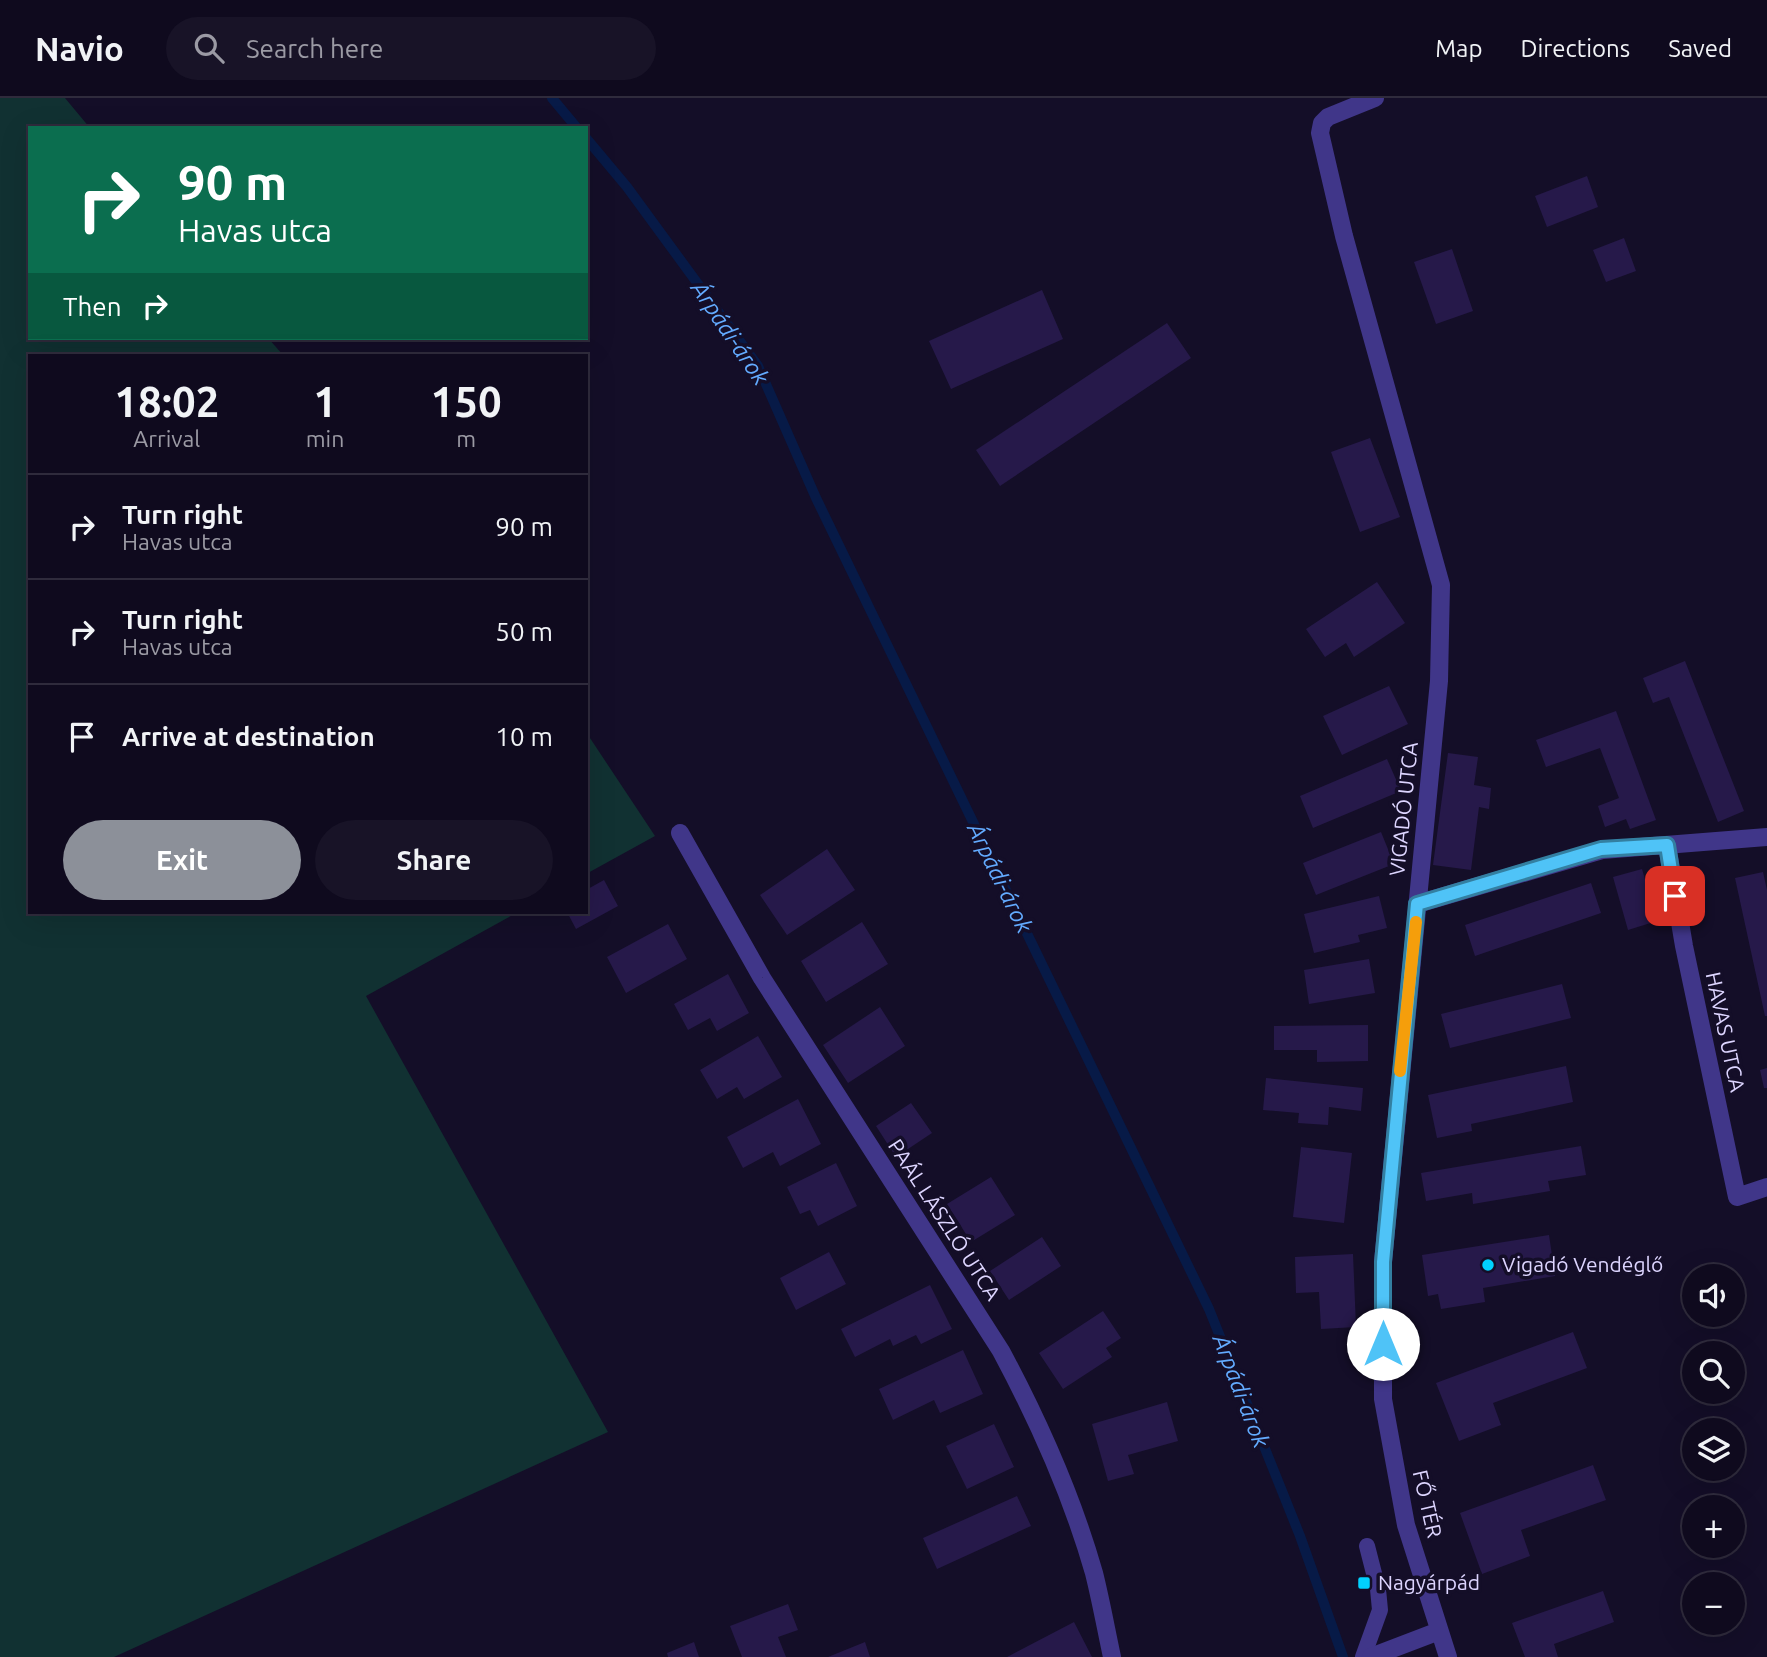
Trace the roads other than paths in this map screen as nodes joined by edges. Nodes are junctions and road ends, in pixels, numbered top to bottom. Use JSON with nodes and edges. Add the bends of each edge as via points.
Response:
{"nodes":[{"id":1,"x":1375,"y":98,"type":"edge"},
{"id":2,"x":680,"y":833,"type":"dead end"},
{"id":3,"x":1767,"y":837,"type":"edge"},
{"id":4,"x":1667,"y":845,"type":"junction"},
{"id":5,"x":1417,"y":904,"type":"junction"},
{"id":6,"x":1767,"y":1188,"type":"edge"},
{"id":7,"x":1383,"y":1399,"type":"joint"},
{"id":8,"x":1367,"y":1546,"type":"dead end"},
{"id":9,"x":1439,"y":1631,"type":"junction"},
{"id":10,"x":1112,"y":1657,"type":"edge"},
{"id":11,"x":1363,"y":1657,"type":"edge"},
{"id":12,"x":1371,"y":1657,"type":"edge"},
{"id":13,"x":1448,"y":1657,"type":"edge"}],
"edges":[{"from":1,"to":5,"type":"street","name":"VIGADÓ UTCA","via":[[1328,117],[1320,133],[1441,585],[1439,681]]},
{"from":2,"to":10,"type":"street","name":"PAÁL LÁSZLÓ UTCA","via":[[762,978],[1001,1351],[1036,1415],[1094,1573]]},
{"from":3,"to":4,"type":"street"},
{"from":4,"to":5,"type":"street","via":[[1601,849]]},
{"from":4,"to":6,"type":"street","name":"HAVAS UTCA","via":[[1737,1197]]},
{"from":5,"to":7,"type":"street","name":"VIGADÓ UTCA","via":[[1383,1262]]},
{"from":7,"to":9,"type":"street","name":"FŐ TÉR","via":[[1406,1525]]},
{"from":8,"to":11,"type":"lane","via":[[1380,1610]]},
{"from":9,"to":12,"type":"street"},
{"from":9,"to":13,"type":"street","name":"FŐ TÉR"}]}
